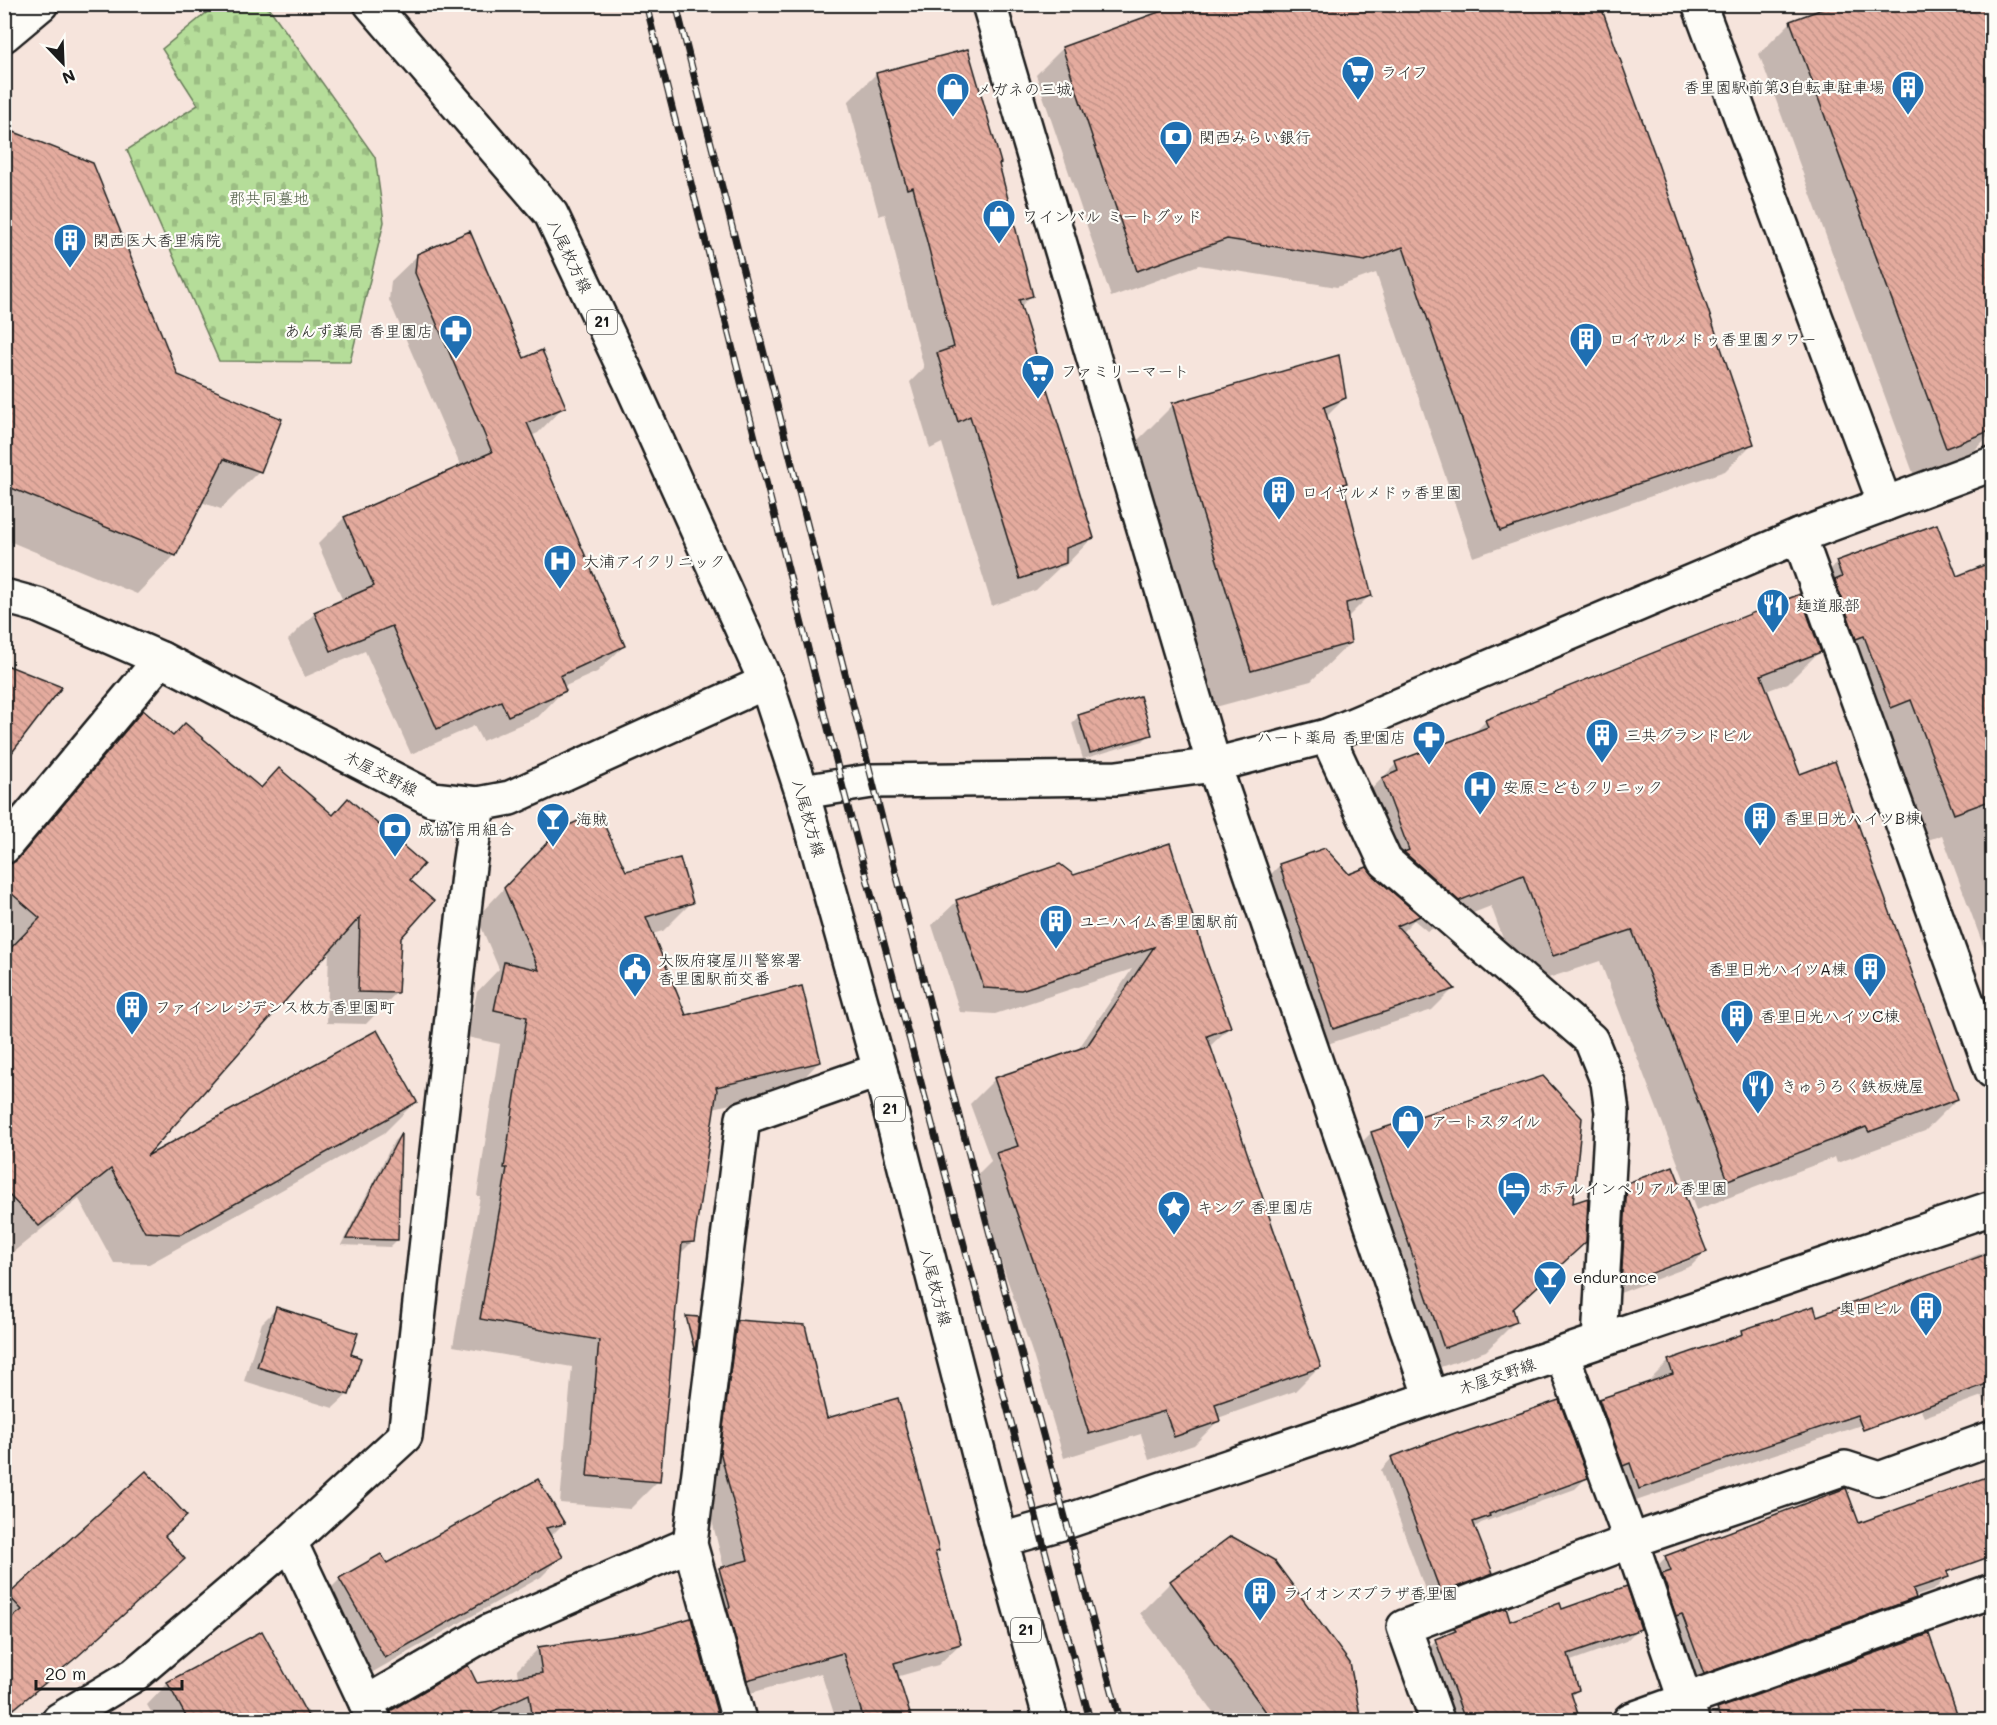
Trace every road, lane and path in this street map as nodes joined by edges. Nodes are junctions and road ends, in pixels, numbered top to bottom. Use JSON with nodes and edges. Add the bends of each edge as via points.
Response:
{"nodes":[{"id":1,"x":41,"y":4,"type":"edge"},
{"id":2,"x":371,"y":4,"type":"edge"},
{"id":3,"x":989,"y":4,"type":"edge"},
{"id":4,"x":1700,"y":4,"type":"edge"},
{"id":5,"x":4,"y":35,"type":"edge"},
{"id":6,"x":1992,"y":464,"type":"edge"},
{"id":7,"x":1885,"y":504,"type":"junction"},
{"id":8,"x":1799,"y":536,"type":"junction"},
{"id":9,"x":4,"y":596,"type":"edge"},
{"id":10,"x":161,"y":659,"type":"junction"},
{"id":11,"x":766,"y":682,"type":"junction"},
{"id":12,"x":1327,"y":736,"type":"junction"},
{"id":13,"x":1214,"y":765,"type":"junction"},
{"id":14,"x":802,"y":792,"type":"junction"},
{"id":15,"x":478,"y":804,"type":"junction"},
{"id":16,"x":4,"y":847,"type":"edge"},
{"id":17,"x":879,"y":1070,"type":"junction"},
{"id":18,"x":1992,"y":1071,"type":"edge"},
{"id":19,"x":1992,"y":1208,"type":"edge"},
{"id":20,"x":1599,"y":1341,"type":"junction"},
{"id":21,"x":1562,"y":1354,"type":"junction"},
{"id":22,"x":1431,"y":1398,"type":"junction"},
{"id":23,"x":1992,"y":1438,"type":"edge"},
{"id":24,"x":1001,"y":1540,"type":"junction"},
{"id":25,"x":1631,"y":1541,"type":"junction"},
{"id":26,"x":290,"y":1542,"type":"junction"},
{"id":27,"x":690,"y":1544,"type":"junction"},
{"id":28,"x":1992,"y":1591,"type":"edge"},
{"id":29,"x":1688,"y":1711,"type":"edge"},
{"id":30,"x":370,"y":1712,"type":"edge"},
{"id":31,"x":59,"y":1720,"type":"edge"},
{"id":32,"x":739,"y":1720,"type":"edge"},
{"id":33,"x":1051,"y":1720,"type":"edge"},
{"id":34,"x":1437,"y":1720,"type":"edge"},
{"id":35,"x":1630,"y":1720,"type":"edge"}],
"edges":[{"from":1,"to":5,"type":"street"},
{"from":2,"to":11,"type":"street","name":"八尾枚方線","number":"21","via":[[551,214]]},
{"from":3,"to":13,"type":"street"},
{"from":4,"to":7,"type":"street"},
{"from":6,"to":7,"type":"street"},
{"from":7,"to":8,"type":"street"},
{"from":8,"to":12,"type":"street"},
{"from":8,"to":18,"type":"street"},
{"from":9,"to":10,"type":"street","name":"木屋交野線","via":[[37,605]]},
{"from":10,"to":15,"type":"street","name":"木屋交野線","via":[[432,799]]},
{"from":10,"to":16,"type":"street"},
{"from":11,"to":14,"type":"street","name":"八尾枚方線","number":"21"},
{"from":11,"to":15,"type":"street","name":"木屋交野線","via":[[510,798]]},
{"from":12,"to":13,"type":"street"},
{"from":12,"to":20,"type":"street","via":[[1385,861],[1591,1040],[1608,1082],[1612,1112]]},
{"from":13,"to":14,"type":"street","via":[[1117,778],[872,781]]},
{"from":13,"to":22,"type":"street"},
{"from":14,"to":17,"type":"street","name":"八尾枚方線","number":"21"},
{"from":15,"to":26,"type":"street","via":[[405,1436]]},
{"from":17,"to":24,"type":"street","name":"八尾枚方線","number":"21"},
{"from":17,"to":27,"type":"street","via":[[743,1118]]},
{"from":19,"to":20,"type":"street","name":"木屋交野線"},
{"from":20,"to":21,"type":"street","name":"木屋交野線"},
{"from":21,"to":22,"type":"street","name":"木屋交野線"},
{"from":21,"to":25,"type":"street"},
{"from":22,"to":24,"type":"street","name":"木屋交野線"},
{"from":23,"to":25,"type":"street","via":[[1879,1479],[1845,1468]]},
{"from":24,"to":33,"type":"street","name":"八尾枚方線","number":"21"},
{"from":25,"to":29,"type":"street"},
{"from":25,"to":34,"type":"street","via":[[1404,1627]]},
{"from":26,"to":30,"type":"street"},
{"from":26,"to":31,"type":"street","via":[[134,1675]]},
{"from":27,"to":30,"type":"street","via":[[488,1632]]},
{"from":27,"to":32,"type":"street"},
{"from":28,"to":29,"type":"street"},
{"from":29,"to":35,"type":"street"}]}
